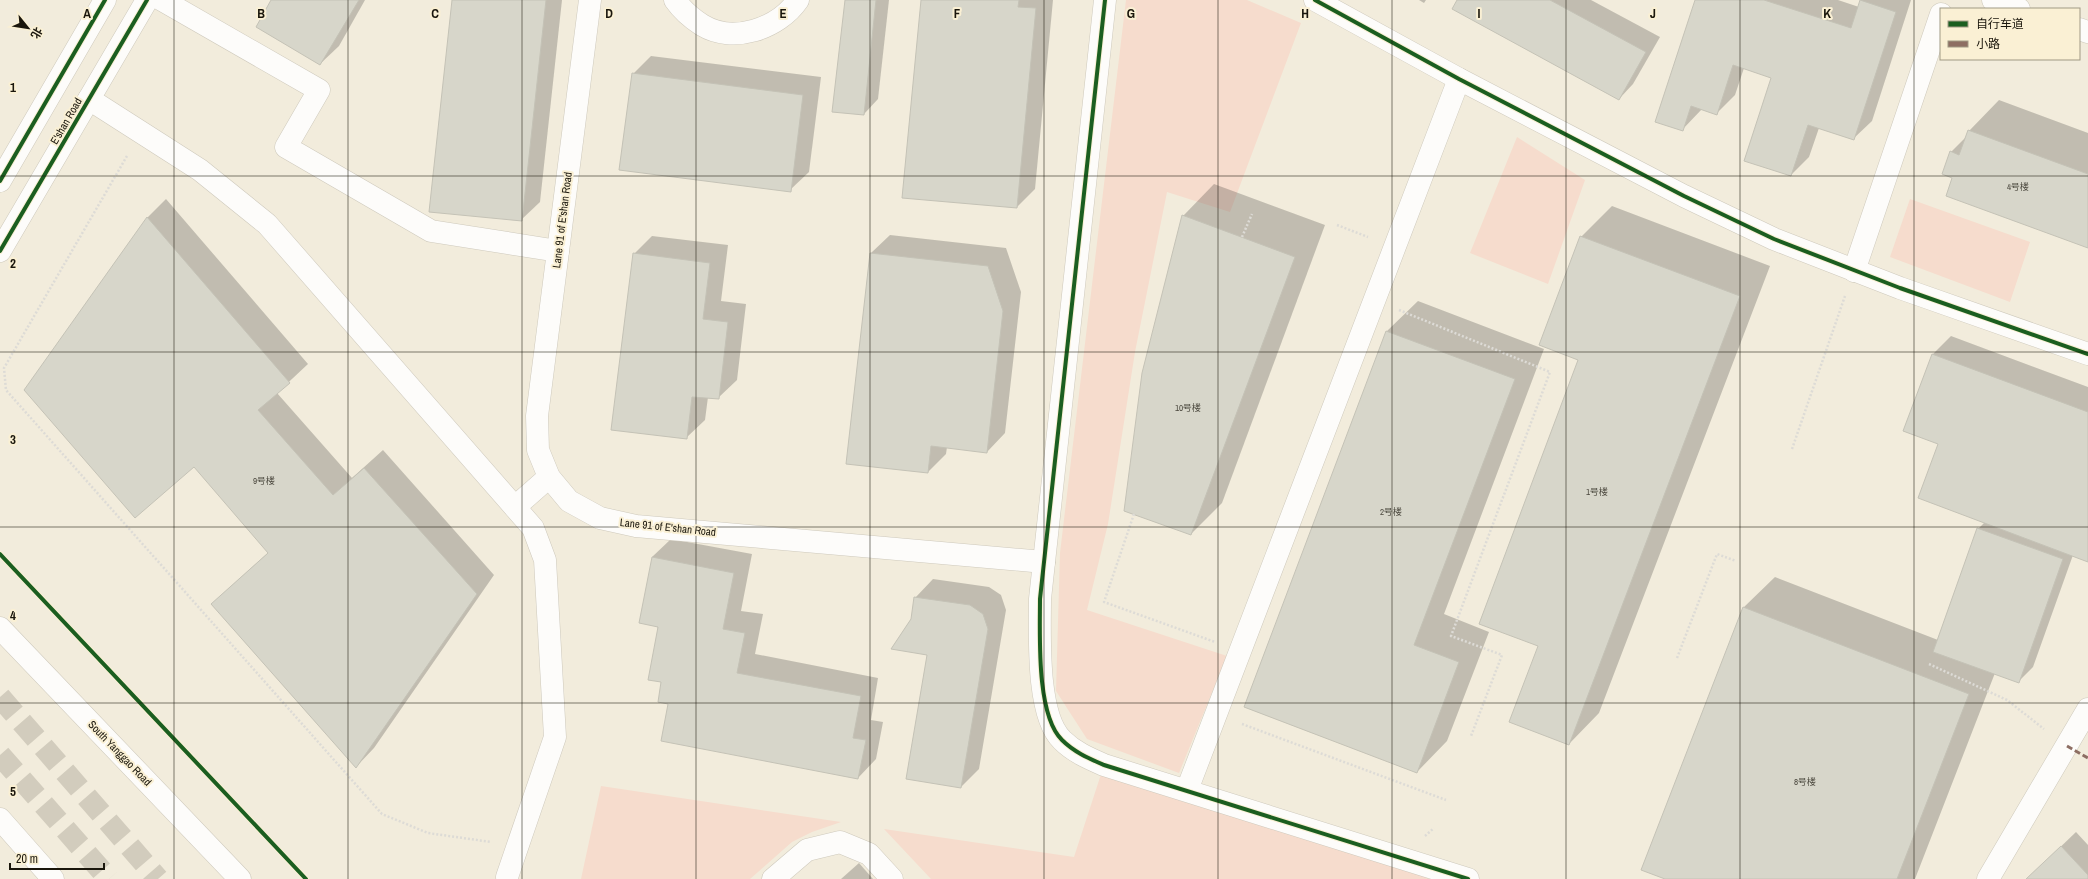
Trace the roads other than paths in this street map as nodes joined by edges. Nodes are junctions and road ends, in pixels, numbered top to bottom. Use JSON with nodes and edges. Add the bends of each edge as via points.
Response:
{"nodes":[{"id":1,"x":105,"y":0,"type":"edge"},
{"id":2,"x":147,"y":0,"type":"edge"},
{"id":3,"x":162,"y":0,"type":"edge"},
{"id":4,"x":590,"y":0,"type":"edge"},
{"id":5,"x":675,"y":0,"type":"edge"},
{"id":6,"x":798,"y":0,"type":"edge"},
{"id":7,"x":1105,"y":0,"type":"edge"},
{"id":8,"x":1315,"y":0,"type":"edge"},
{"id":9,"x":1993,"y":0,"type":"edge"},
{"id":10,"x":2016,"y":8,"type":"edge"},
{"id":11,"x":1940,"y":17,"type":"edge"},
{"id":12,"x":1459,"y":79,"type":"junction"},
{"id":13,"x":89,"y":99,"type":"junction"},
{"id":14,"x":0,"y":181,"type":"edge"},
{"id":15,"x":0,"y":251,"type":"edge"},
{"id":16,"x":558,"y":251,"type":"junction"},
{"id":17,"x":1854,"y":271,"type":"junction"},
{"id":18,"x":2088,"y":354,"type":"edge"},
{"id":19,"x":549,"y":477,"type":"junction"},
{"id":20,"x":515,"y":508,"type":"junction"},
{"id":21,"x":1044,"y":562,"type":"junction"},
{"id":22,"x":0,"y":628,"type":"edge"},
{"id":23,"x":2088,"y":709,"type":"edge"},
{"id":24,"x":1186,"y":790,"type":"junction"},
{"id":25,"x":0,"y":819,"type":"edge"},
{"id":26,"x":506,"y":877,"type":"dead end"},
{"id":27,"x":53,"y":879,"type":"edge"},
{"id":28,"x":240,"y":879,"type":"edge"},
{"id":29,"x":773,"y":879,"type":"edge"},
{"id":30,"x":892,"y":879,"type":"edge"},
{"id":31,"x":1468,"y":879,"type":"edge"},
{"id":32,"x":1988,"y":879,"type":"edge"}],
"edges":[{"from":1,"to":14,"type":"street"},
{"from":2,"to":13,"type":"street","name":"E'shan Road"},
{"from":3,"to":16,"type":"street","via":[[319,90],[286,147],[430,231]]},
{"from":4,"to":16,"type":"street","name":"Lane 91 of E'shan Road"},
{"from":5,"to":6,"type":"street","via":[[683,12],[703,26],[726,32],[750,32],[773,24],[792,9]]},
{"from":7,"to":21,"type":"street"},
{"from":8,"to":12,"type":"street"},
{"from":9,"to":10,"type":"street"},
{"from":11,"to":17,"type":"street"},
{"from":12,"to":17,"type":"street","via":[[1684,196],[1774,239]]},
{"from":12,"to":24,"type":"street"},
{"from":13,"to":15,"type":"street","name":"E'shan Road"},
{"from":13,"to":20,"type":"street","via":[[200,170],[268,224]]},
{"from":16,"to":19,"type":"street","name":"Lane 91 of E'shan Road","via":[[537,416],[538,450]]},
{"from":17,"to":18,"type":"street"},
{"from":19,"to":20,"type":"street"},
{"from":19,"to":21,"type":"street","name":"Lane 91 of E'shan Road","via":[[569,501],[576,505],[600,518],[636,526]]},
{"from":20,"to":26,"type":"street","via":[[533,528],[545,560],[555,737]]},
{"from":21,"to":24,"type":"street","via":[[1040,599],[1040,657],[1050,721],[1060,739],[1078,753],[1104,765]]},
{"from":22,"to":28,"type":"street","name":"South Yanggao Road"},
{"from":23,"to":32,"type":"street"},
{"from":24,"to":31,"type":"street"},
{"from":25,"to":27,"type":"street"},
{"from":29,"to":30,"type":"street","via":[[807,850],[840,842],[869,854]]}]}
